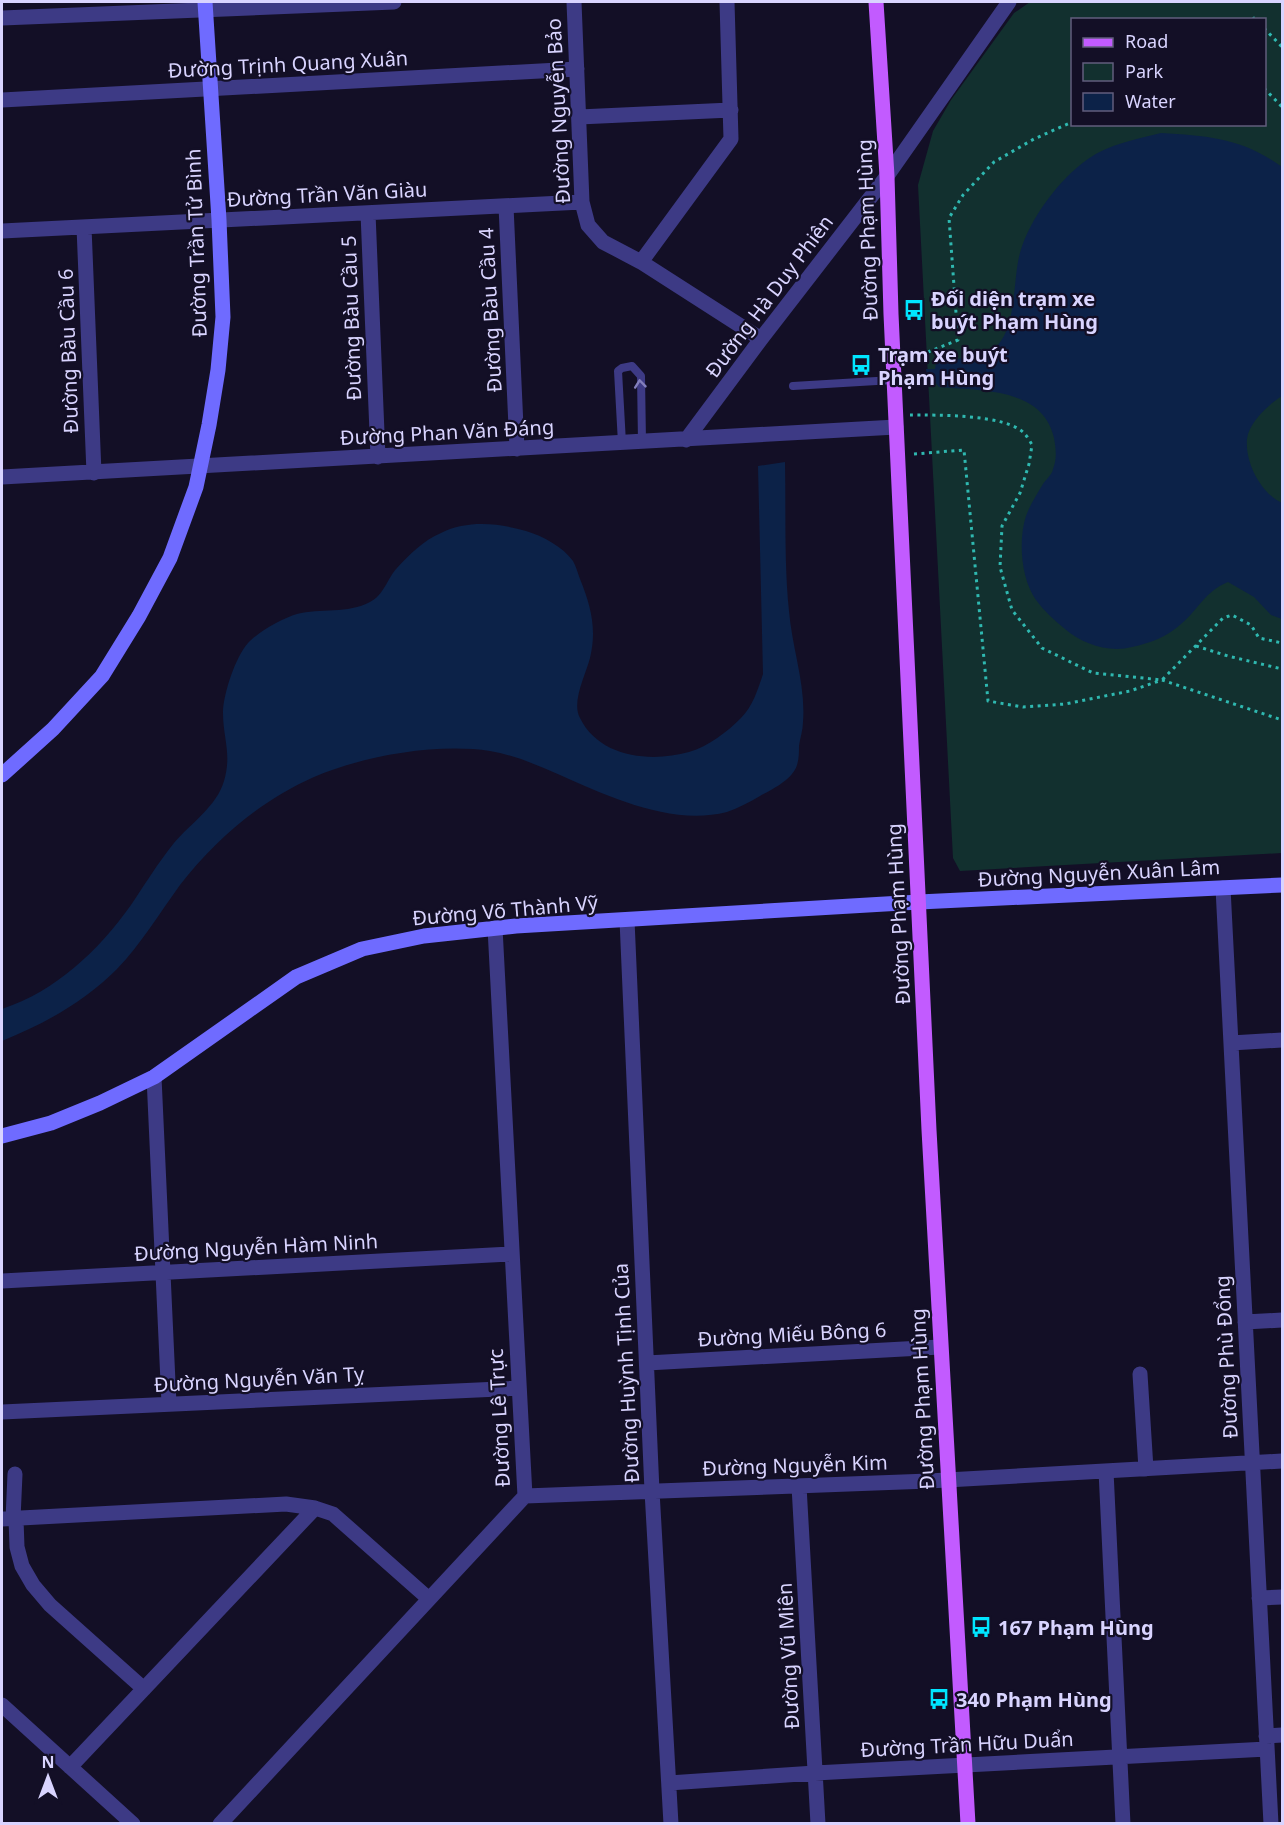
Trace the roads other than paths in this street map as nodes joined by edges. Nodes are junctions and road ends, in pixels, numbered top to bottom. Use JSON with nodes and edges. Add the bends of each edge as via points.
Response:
{"nodes":[{"id":1,"x":394,"y":2,"type":"edge"},
{"id":2,"x":574,"y":2,"type":"edge"},
{"id":3,"x":727,"y":2,"type":"edge"},
{"id":4,"x":876,"y":2,"type":"edge"},
{"id":5,"x":1009,"y":2,"type":"edge"},
{"id":6,"x":205,"y":6,"type":"edge"},
{"id":7,"x":2,"y":18,"type":"edge"},
{"id":8,"x":577,"y":69,"type":"junction"},
{"id":9,"x":211,"y":89,"type":"junction"},
{"id":10,"x":2,"y":100,"type":"edge"},
{"id":11,"x":731,"y":110,"type":"junction"},
{"id":12,"x":579,"y":117,"type":"junction"},
{"id":13,"x":887,"y":176,"type":"junction"},
{"id":14,"x":582,"y":202,"type":"junction"},
{"id":15,"x":506,"y":206,"type":"junction"},
{"id":16,"x":368,"y":213,"type":"junction"},
{"id":17,"x":219,"y":220,"type":"junction"},
{"id":18,"x":84,"y":227,"type":"junction"},
{"id":19,"x":2,"y":231,"type":"edge"},
{"id":20,"x":641,"y":262,"type":"junction"},
{"id":21,"x":761,"y":339,"type":"junction"},
{"id":22,"x":894,"y":380,"type":"junction"},
{"id":23,"x":793,"y":386,"type":"dead end"},
{"id":24,"x":896,"y":427,"type":"junction"},
{"id":25,"x":686,"y":440,"type":"junction"},
{"id":26,"x":642,"y":442,"type":"junction"},
{"id":27,"x":622,"y":443,"type":"junction"},
{"id":28,"x":517,"y":449,"type":"junction"},
{"id":29,"x":378,"y":457,"type":"junction"},
{"id":30,"x":200,"y":467,"type":"junction"},
{"id":31,"x":94,"y":473,"type":"junction"},
{"id":32,"x":2,"y":477,"type":"edge"},
{"id":33,"x":2,"y":775,"type":"edge"},
{"id":34,"x":1282,"y":885,"type":"edge"},
{"id":35,"x":1223,"y":888,"type":"junction"},
{"id":36,"x":918,"y":902,"type":"junction"},
{"id":37,"x":627,"y":920,"type":"junction"},
{"id":38,"x":495,"y":928,"type":"junction"},
{"id":39,"x":1282,"y":1041,"type":"edge"},
{"id":40,"x":1232,"y":1043,"type":"junction"},
{"id":41,"x":154,"y":1077,"type":"junction"},
{"id":42,"x":2,"y":1136,"type":"edge"},
{"id":43,"x":512,"y":1254,"type":"junction"},
{"id":44,"x":161,"y":1273,"type":"junction"},
{"id":45,"x":2,"y":1281,"type":"edge"},
{"id":46,"x":1282,"y":1320,"type":"edge"},
{"id":47,"x":1245,"y":1322,"type":"junction"},
{"id":48,"x":940,"y":1347,"type":"junction"},
{"id":49,"x":647,"y":1363,"type":"junction"},
{"id":50,"x":1140,"y":1374,"type":"dead end"},
{"id":51,"x":519,"y":1388,"type":"junction"},
{"id":52,"x":169,"y":1404,"type":"junction"},
{"id":53,"x":2,"y":1412,"type":"edge"},
{"id":54,"x":1282,"y":1461,"type":"edge"},
{"id":55,"x":1252,"y":1463,"type":"junction"},
{"id":56,"x":1146,"y":1469,"type":"junction"},
{"id":57,"x":1106,"y":1471,"type":"junction"},
{"id":58,"x":15,"y":1474,"type":"dead end"},
{"id":59,"x":948,"y":1480,"type":"junction"},
{"id":60,"x":800,"y":1486,"type":"junction"},
{"id":61,"x":652,"y":1491,"type":"junction"},
{"id":62,"x":525,"y":1496,"type":"junction"},
{"id":63,"x":315,"y":1508,"type":"junction"},
{"id":64,"x":10,"y":1519,"type":"edge"},
{"id":65,"x":1282,"y":1597,"type":"edge"},
{"id":66,"x":1259,"y":1598,"type":"junction"},
{"id":67,"x":429,"y":1599,"type":"junction"},
{"id":68,"x":144,"y":1689,"type":"junction"},
{"id":69,"x":2,"y":1705,"type":"edge"},
{"id":70,"x":1282,"y":1735,"type":"edge"},
{"id":71,"x":1267,"y":1742,"type":"junction"},
{"id":72,"x":1120,"y":1757,"type":"junction"},
{"id":73,"x":965,"y":1766,"type":"junction"},
{"id":74,"x":70,"y":1767,"type":"junction"},
{"id":75,"x":815,"y":1773,"type":"junction"},
{"id":76,"x":669,"y":1783,"type":"junction"},
{"id":77,"x":133,"y":1824,"type":"edge"},
{"id":78,"x":220,"y":1824,"type":"edge"},
{"id":79,"x":671,"y":1824,"type":"edge"},
{"id":80,"x":818,"y":1824,"type":"edge"},
{"id":81,"x":968,"y":1824,"type":"edge"},
{"id":82,"x":1123,"y":1824,"type":"edge"},
{"id":83,"x":1271,"y":1824,"type":"edge"}],
"edges":[{"from":1,"to":6,"type":"street"},
{"from":2,"to":8,"type":"street","name":"Đường Nguyễn Bảo"},
{"from":3,"to":11,"type":"street"},
{"from":4,"to":13,"type":"main road","name":"Đường Phạm Hùng"},
{"from":5,"to":13,"type":"street","name":"Đường Hà Duy Phiên"},
{"from":6,"to":7,"type":"street"},
{"from":6,"to":9,"type":"street","name":"Đường Trần Tử Bình"},
{"from":8,"to":9,"type":"street","name":"Đường Trịnh Quang Xuân"},
{"from":8,"to":12,"type":"street","name":"Đường Nguyễn Bảo"},
{"from":9,"to":10,"type":"street","name":"Đường Trịnh Quang Xuân"},
{"from":9,"to":17,"type":"street","name":"Đường Trần Tử Bình"},
{"from":11,"to":12,"type":"street"},
{"from":11,"to":20,"type":"street","via":[[731,139]]},
{"from":12,"to":14,"type":"street","name":"Đường Nguyễn Bảo"},
{"from":13,"to":21,"type":"street","name":"Đường Hà Duy Phiên"},
{"from":13,"to":22,"type":"main road","name":"Đường Phạm Hùng"},
{"from":14,"to":15,"type":"street","name":"Đường Trần Văn Giàu"},
{"from":14,"to":20,"type":"street","name":"Đường Nguyễn Bảo","via":[[588,225],[603,242]]},
{"from":15,"to":16,"type":"street","name":"Đường Trần Văn Giàu"},
{"from":15,"to":28,"type":"street","name":"Đường Bàu Cầu 4"},
{"from":16,"to":17,"type":"street","name":"Đường Trần Văn Giàu"},
{"from":16,"to":29,"type":"street","name":"Đường Bàu Cầu 5"},
{"from":17,"to":18,"type":"street","name":"Đường Trần Văn Giàu"},
{"from":17,"to":30,"type":"street","name":"Đường Trần Tử Bình","via":[[223,317]]},
{"from":18,"to":19,"type":"street","name":"Đường Trần Văn Giàu"},
{"from":18,"to":31,"type":"street","name":"Đường Bàu Cầu 6"},
{"from":20,"to":21,"type":"street","name":"Đường Nguyễn Bảo"},
{"from":21,"to":25,"type":"street","name":"Đường Hà Duy Phiên"},
{"from":22,"to":23,"type":"lane"},
{"from":22,"to":24,"type":"main road","name":"Đường Phạm Hùng"},
{"from":24,"to":25,"type":"street","name":"Đường Phan Văn Đáng"},
{"from":24,"to":36,"type":"main road","name":"Đường Phạm Hùng"},
{"from":25,"to":26,"type":"street","name":"Đường Phan Văn Đáng"},
{"from":26,"to":27,"type":"street","name":"Đường Phan Văn Đáng"},
{"from":26,"to":27,"type":"lane","one_way":true,"via":[[641,376],[632,366],[618,371]]},
{"from":27,"to":28,"type":"street","name":"Đường Phan Văn Đáng"},
{"from":28,"to":29,"type":"street","name":"Đường Phan Văn Đáng"},
{"from":29,"to":30,"type":"street","name":"Đường Phan Văn Đáng"},
{"from":30,"to":31,"type":"street","name":"Đường Phan Văn Đáng"},
{"from":30,"to":33,"type":"street","name":"Đường Trần Tử Bình","via":[[170,558],[102,676],[53,729]]},
{"from":31,"to":32,"type":"street","name":"Đường Phan Văn Đáng"},
{"from":34,"to":35,"type":"street","name":"Đường Nguyễn Xuân Lâm"},
{"from":35,"to":36,"type":"street","name":"Đường Nguyễn Xuân Lâm"},
{"from":35,"to":40,"type":"street","name":"Đường Phù Đổng"},
{"from":36,"to":37,"type":"street","name":"Đường Võ Thành Vỹ"},
{"from":36,"to":48,"type":"main road","name":"Đường Phạm Hùng"},
{"from":37,"to":38,"type":"street","name":"Đường Võ Thành Vỹ"},
{"from":37,"to":49,"type":"street","name":"Đường Huỳnh Tịnh Của"},
{"from":38,"to":41,"type":"street","name":"Đường Võ Thành Vỹ","via":[[424,936],[362,949],[296,976]]},
{"from":38,"to":43,"type":"street","name":"Đường Lê Trực"},
{"from":39,"to":40,"type":"street"},
{"from":40,"to":47,"type":"street","name":"Đường Phù Đổng"},
{"from":41,"to":42,"type":"street","name":"Đường Võ Thành Vỹ","via":[[51,1123]]},
{"from":41,"to":44,"type":"street"},
{"from":43,"to":44,"type":"street","name":"Đường Nguyễn Hàm Ninh"},
{"from":43,"to":51,"type":"street","name":"Đường Lê Trực"},
{"from":44,"to":45,"type":"street","name":"Đường Nguyễn Hàm Ninh"},
{"from":44,"to":52,"type":"street"},
{"from":46,"to":47,"type":"street"},
{"from":47,"to":55,"type":"street","name":"Đường Phù Đổng"},
{"from":48,"to":49,"type":"street","name":"Đường Miếu Bông 6"},
{"from":48,"to":59,"type":"main road","name":"Đường Phạm Hùng"},
{"from":49,"to":61,"type":"street","name":"Đường Huỳnh Tịnh Của"},
{"from":50,"to":56,"type":"street"},
{"from":51,"to":52,"type":"street","name":"Đường Nguyễn Văn Tỵ"},
{"from":51,"to":62,"type":"street","name":"Đường Lê Trực"},
{"from":52,"to":53,"type":"street","name":"Đường Nguyễn Văn Tỵ"},
{"from":54,"to":55,"type":"street","name":"Đường Nguyễn Kim"},
{"from":55,"to":56,"type":"street","name":"Đường Nguyễn Kim"},
{"from":55,"to":66,"type":"street","name":"Đường Phù Đổng"},
{"from":56,"to":57,"type":"street","name":"Đường Nguyễn Kim"},
{"from":57,"to":59,"type":"street","name":"Đường Nguyễn Kim"},
{"from":57,"to":72,"type":"street"},
{"from":58,"to":64,"type":"street"},
{"from":59,"to":60,"type":"street","name":"Đường Nguyễn Kim"},
{"from":59,"to":73,"type":"main road","name":"Đường Phạm Hùng"},
{"from":60,"to":61,"type":"street","name":"Đường Nguyễn Kim"},
{"from":60,"to":75,"type":"street","name":"Đường Vũ Miên"},
{"from":61,"to":62,"type":"street","name":"Đường Nguyễn Kim"},
{"from":61,"to":76,"type":"street","name":"Đường Huỳnh Tịnh Của"},
{"from":62,"to":67,"type":"street","name":"Đường Lê Trực"},
{"from":63,"to":64,"type":"street","via":[[286,1504]]},
{"from":63,"to":67,"type":"street","via":[[333,1514]]},
{"from":63,"to":68,"type":"street"},
{"from":64,"to":68,"type":"street","via":[[22,1566],[33,1585]]},
{"from":65,"to":66,"type":"street"},
{"from":66,"to":71,"type":"street","name":"Đường Phù Đổng"},
{"from":67,"to":78,"type":"street","name":"Đường Lê Trực"},
{"from":68,"to":74,"type":"street"},
{"from":69,"to":74,"type":"street"},
{"from":70,"to":71,"type":"street","name":"Đường Trần Hữu Duẩn"},
{"from":71,"to":72,"type":"street","name":"Đường Trần Hữu Duẩn"},
{"from":71,"to":83,"type":"street","name":"Đường Phù Đổng"},
{"from":72,"to":73,"type":"street","name":"Đường Trần Hữu Duẩn"},
{"from":72,"to":82,"type":"street"},
{"from":73,"to":75,"type":"street","name":"Đường Trần Hữu Duẩn"},
{"from":73,"to":81,"type":"main road","name":"Đường Phạm Hùng"},
{"from":74,"to":77,"type":"street"},
{"from":75,"to":76,"type":"street","name":"Đường Trần Hữu Duẩn"},
{"from":75,"to":80,"type":"street","name":"Đường Vũ Miên"},
{"from":76,"to":79,"type":"street","name":"Đường Huỳnh Tịnh Của"}]}
